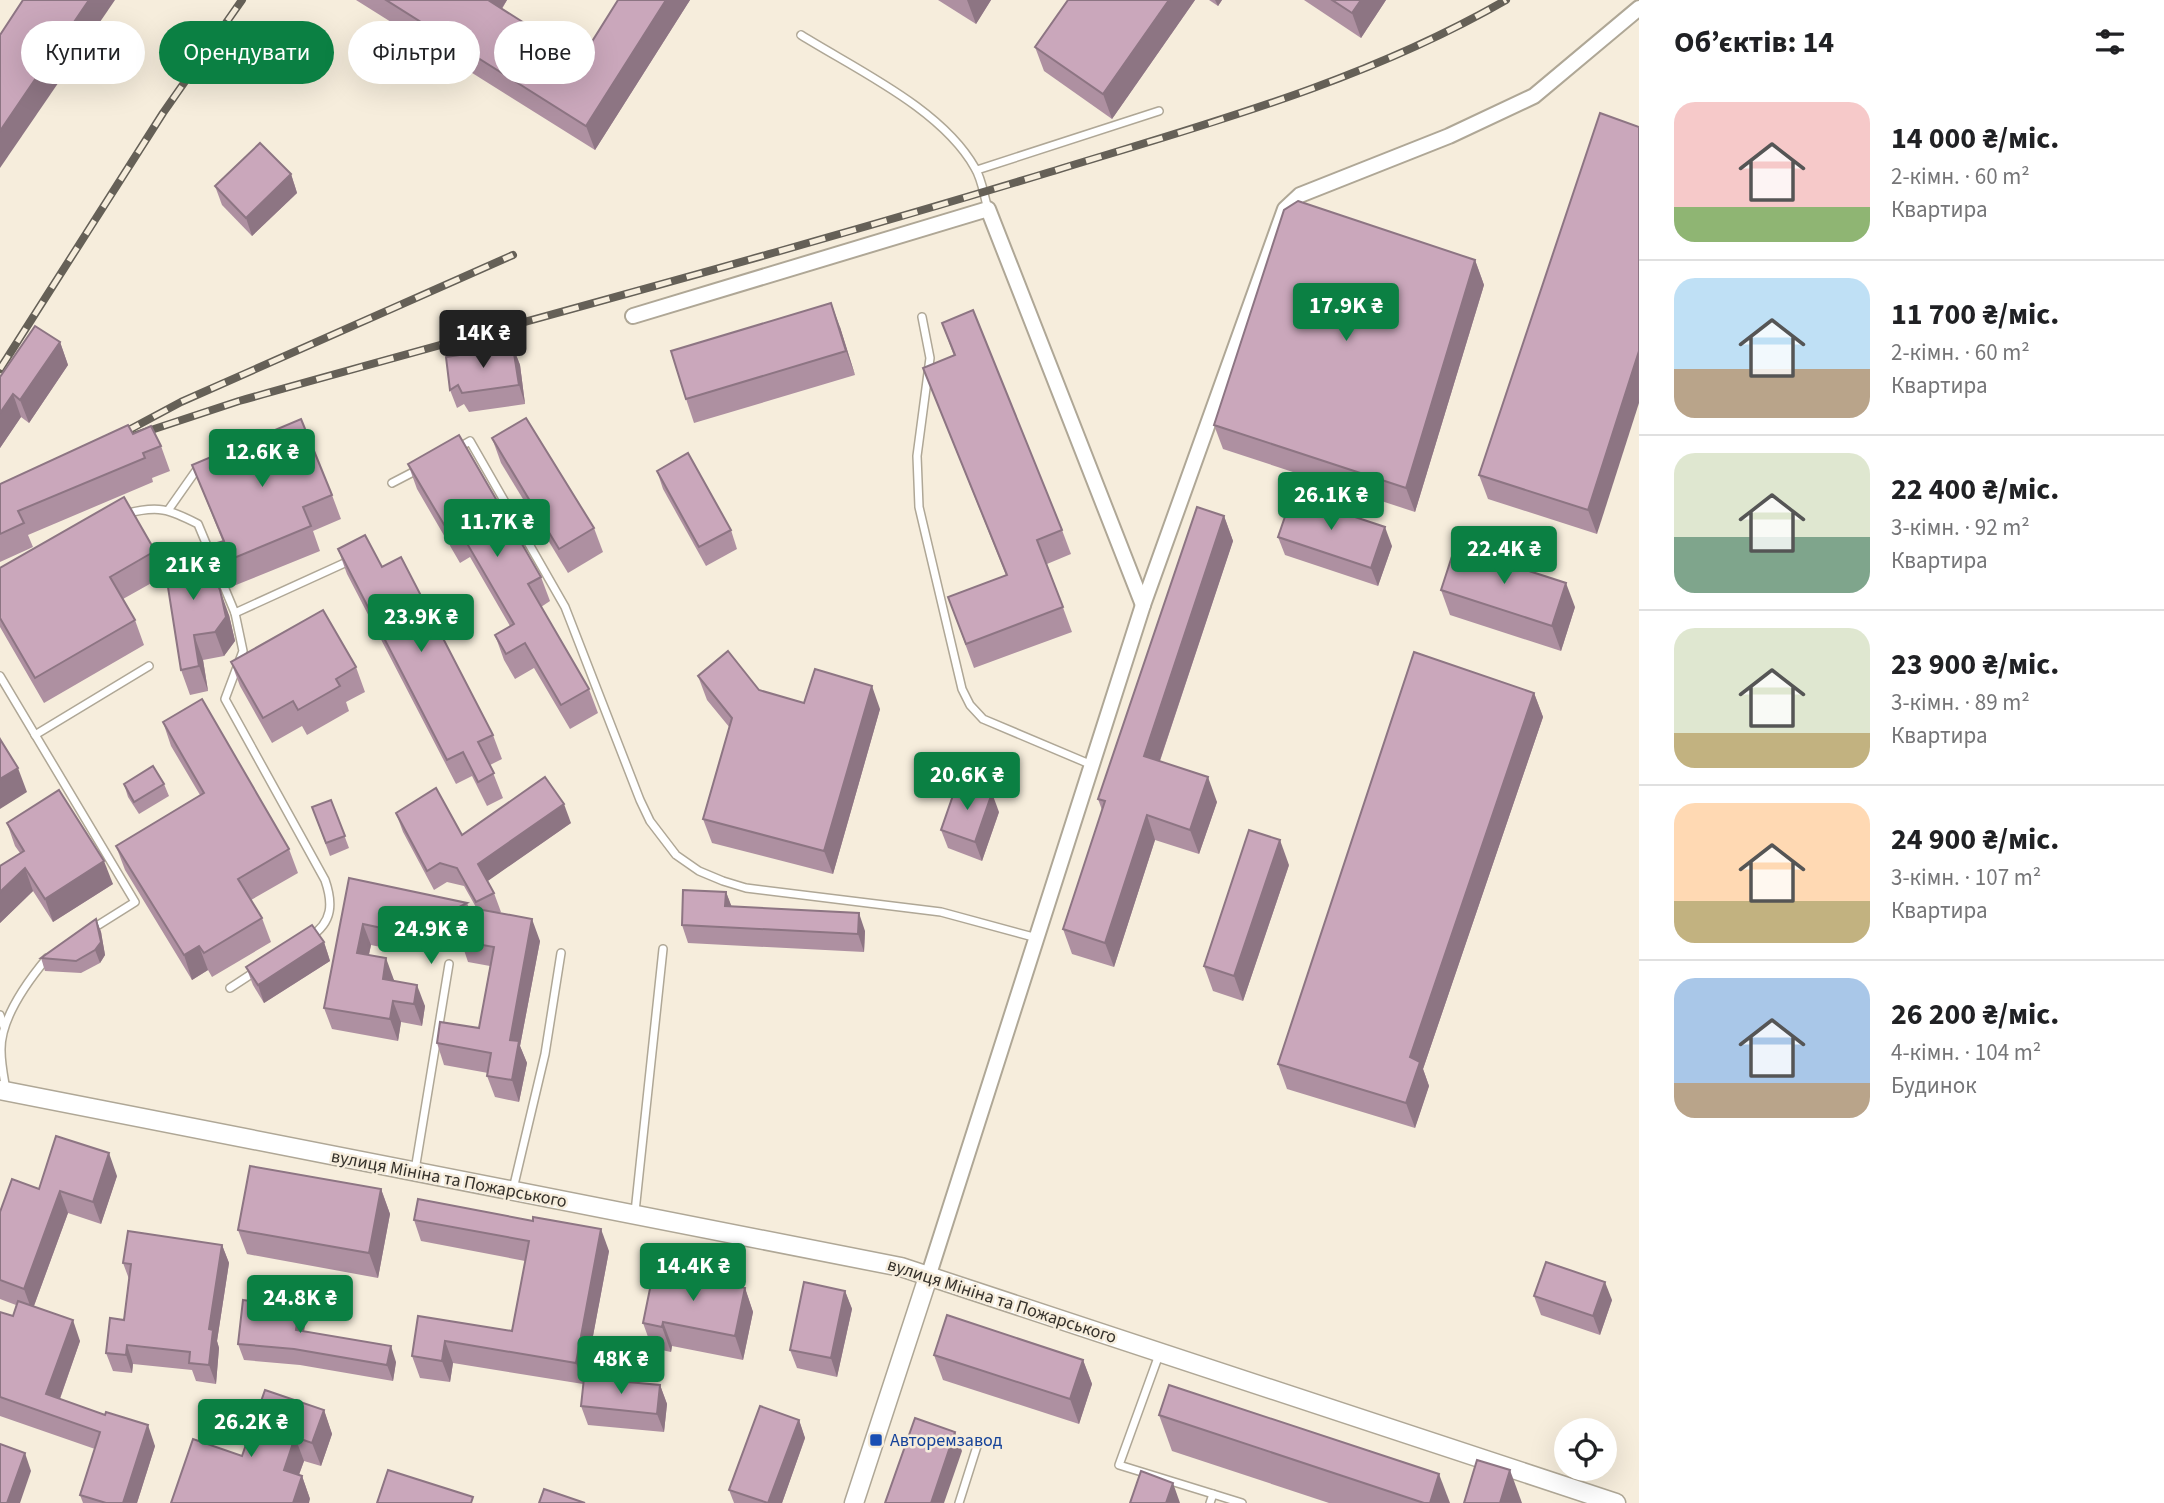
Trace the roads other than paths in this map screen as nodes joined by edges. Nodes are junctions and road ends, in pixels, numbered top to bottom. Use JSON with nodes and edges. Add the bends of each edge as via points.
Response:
{"nodes":[{"id":1,"x":1639,"y":8,"type":"edge"},
{"id":2,"x":801,"y":35,"type":"dead end"},
{"id":3,"x":1159,"y":111,"type":"dead end"},
{"id":4,"x":977,"y":170,"type":"junction"},
{"id":5,"x":988,"y":209,"type":"junction"},
{"id":6,"x":632,"y":316,"type":"dead end"},
{"id":7,"x":922,"y":317,"type":"dead end"},
{"id":8,"x":448,"y":453,"type":"edge"},
{"id":9,"x":426,"y":465,"type":"edge"},
{"id":10,"x":207,"y":466,"type":"edge"},
{"id":11,"x":392,"y":483,"type":"dead end"},
{"id":12,"x":169,"y":509,"type":"junction"},
{"id":13,"x":111,"y":521,"type":"edge"},
{"id":14,"x":363,"y":555,"type":"edge"},
{"id":15,"x":1143,"y":605,"type":"junction"},
{"id":16,"x":235,"y":613,"type":"junction"},
{"id":17,"x":149,"y":666,"type":"dead end"},
{"id":18,"x":0,"y":676,"type":"edge"},
{"id":19,"x":35,"y":735,"type":"junction"},
{"id":20,"x":1092,"y":765,"type":"junction"},
{"id":21,"x":79,"y":937,"type":"edge"},
{"id":22,"x":1037,"y":938,"type":"junction"},
{"id":23,"x":304,"y":940,"type":"edge"},
{"id":24,"x":663,"y":948,"type":"dead end"},
{"id":25,"x":57,"y":952,"type":"edge"},
{"id":26,"x":561,"y":953,"type":"dead end"},
{"id":27,"x":449,"y":964,"type":"dead end"},
{"id":28,"x":262,"y":967,"type":"edge"},
{"id":29,"x":230,"y":988,"type":"dead end"},
{"id":30,"x":0,"y":1015,"type":"edge"},
{"id":31,"x":5,"y":1027,"type":"junction"},
{"id":32,"x":3,"y":1091,"type":"edge"},
{"id":33,"x":415,"y":1173,"type":"junction"},
{"id":34,"x":512,"y":1192,"type":"junction"},
{"id":35,"x":634,"y":1215,"type":"junction"},
{"id":36,"x":929,"y":1275,"type":"junction"},
{"id":37,"x":1160,"y":1352,"type":"junction"},
{"id":38,"x":978,"y":1443,"type":"dead end"},
{"id":39,"x":1213,"y":1494,"type":"junction"},
{"id":40,"x":854,"y":1503,"type":"edge"},
{"id":41,"x":959,"y":1503,"type":"edge"},
{"id":42,"x":1210,"y":1503,"type":"edge"},
{"id":43,"x":1242,"y":1503,"type":"edge"},
{"id":44,"x":1616,"y":1503,"type":"edge"}],
"edges":[{"from":1,"to":15,"type":"street","via":[[1534,96],[1449,136],[1300,195],[1285,209]]},
{"from":2,"to":4,"type":"lane","via":[[920,109],[965,152]]},
{"from":3,"to":4,"type":"lane"},
{"from":4,"to":5,"type":"lane"},
{"from":5,"to":6,"type":"street"},
{"from":5,"to":15,"type":"street"},
{"from":7,"to":20,"type":"lane","via":[[930,358],[917,456],[919,507],[962,689],[983,719]]},
{"from":8,"to":22,"type":"lane","via":[[471,441],[554,584],[640,800],[676,855],[699,871],[746,888],[941,912]]},
{"from":9,"to":11,"type":"lane"},
{"from":10,"to":12,"type":"lane","via":[[195,472]]},
{"from":12,"to":13,"type":"lane","via":[[146,508]]},
{"from":12,"to":16,"type":"lane","via":[[198,524]]},
{"from":14,"to":16,"type":"lane"},
{"from":15,"to":20,"type":"street"},
{"from":16,"to":23,"type":"lane","via":[[243,651],[225,699],[320,869],[332,901],[327,920]]},
{"from":17,"to":19,"type":"lane"},
{"from":18,"to":19,"type":"lane"},
{"from":19,"to":21,"type":"lane","via":[[135,901]]},
{"from":20,"to":22,"type":"street"},
{"from":22,"to":36,"type":"street"},
{"from":24,"to":35,"type":"lane"},
{"from":25,"to":31,"type":"lane","via":[[31,980]]},
{"from":26,"to":34,"type":"lane","via":[[545,1054]]},
{"from":27,"to":33,"type":"lane"},
{"from":28,"to":29,"type":"lane"},
{"from":30,"to":31,"type":"lane"},
{"from":31,"to":32,"type":"lane"},
{"from":32,"to":33,"type":"street","name":"вулиця Мініна та Пожарського"},
{"from":33,"to":34,"type":"street","name":"вулиця Мініна та Пожарського"},
{"from":34,"to":35,"type":"street","name":"вулиця Мініна та Пожарського"},
{"from":35,"to":36,"type":"street","name":"вулиця Мініна та Пожарського"},
{"from":36,"to":37,"type":"street","name":"вулиця Мініна та Пожарського"},
{"from":36,"to":40,"type":"street"},
{"from":37,"to":39,"type":"lane","via":[[1119,1465]]},
{"from":37,"to":44,"type":"street","name":"вулиця Мініна та Пожарського","via":[[1495,1470]]},
{"from":38,"to":41,"type":"lane"},
{"from":39,"to":42,"type":"lane"},
{"from":39,"to":43,"type":"lane"}]}
